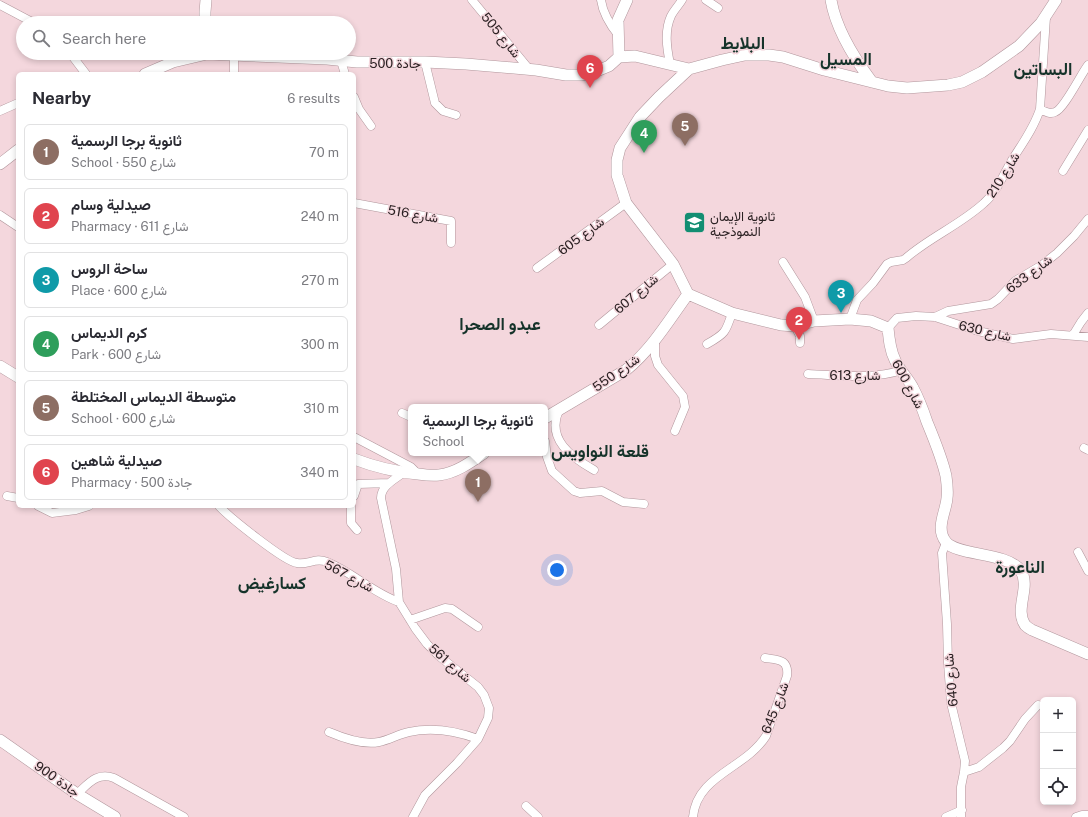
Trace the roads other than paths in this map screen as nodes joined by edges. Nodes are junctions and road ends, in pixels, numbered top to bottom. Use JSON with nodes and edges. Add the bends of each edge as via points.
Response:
{"nodes":[{"id":1,"x":206,"y":0,"type":"edge"},
{"id":2,"x":472,"y":0,"type":"edge"},
{"id":3,"x":601,"y":0,"type":"edge"},
{"id":4,"x":626,"y":0,"type":"edge"},
{"id":5,"x":682,"y":0,"type":"edge"},
{"id":6,"x":706,"y":0,"type":"edge"},
{"id":7,"x":831,"y":0,"type":"edge"},
{"id":8,"x":1056,"y":0,"type":"edge"},
{"id":9,"x":0,"y":5,"type":"edge"},
{"id":10,"x":718,"y":8,"type":"dead end"},
{"id":11,"x":21,"y":16,"type":"edge"},
{"id":12,"x":205,"y":16,"type":"edge"},
{"id":13,"x":1047,"y":16,"type":"junction"},
{"id":14,"x":619,"y":36,"type":"junction"},
{"id":15,"x":619,"y":57,"type":"junction"},
{"id":16,"x":75,"y":60,"type":"edge"},
{"id":17,"x":181,"y":60,"type":"edge"},
{"id":18,"x":234,"y":60,"type":"edge"},
{"id":19,"x":326,"y":60,"type":"edge"},
{"id":20,"x":341,"y":61,"type":"junction"},
{"id":21,"x":425,"y":62,"type":"junction"},
{"id":22,"x":670,"y":64,"type":"junction"},
{"id":23,"x":1088,"y":65,"type":"edge"},
{"id":24,"x":690,"y":69,"type":"junction"},
{"id":25,"x":529,"y":70,"type":"junction"},
{"id":26,"x":84,"y":72,"type":"edge"},
{"id":27,"x":150,"y":72,"type":"edge"},
{"id":28,"x":234,"y":72,"type":"edge"},
{"id":29,"x":344,"y":72,"type":"edge"},
{"id":30,"x":872,"y":82,"type":"junction"},
{"id":31,"x":356,"y":102,"type":"edge"},
{"id":32,"x":16,"y":104,"type":"edge"},
{"id":33,"x":1040,"y":109,"type":"junction"},
{"id":34,"x":0,"y":111,"type":"edge"},
{"id":35,"x":456,"y":115,"type":"dead end"},
{"id":36,"x":371,"y":126,"type":"dead end"},
{"id":37,"x":1088,"y":130,"type":"edge"},
{"id":38,"x":16,"y":152,"type":"edge"},
{"id":39,"x":0,"y":164,"type":"edge"},
{"id":40,"x":1064,"y":171,"type":"dead end"},
{"id":41,"x":356,"y":203,"type":"edge"},
{"id":42,"x":626,"y":203,"type":"junction"},
{"id":43,"x":0,"y":215,"type":"edge"},
{"id":44,"x":1088,"y":219,"type":"edge"},
{"id":45,"x":16,"y":226,"type":"edge"},
{"id":46,"x":451,"y":243,"type":"dead end"},
{"id":47,"x":783,"y":262,"type":"dead end"},
{"id":48,"x":673,"y":264,"type":"junction"},
{"id":49,"x":537,"y":268,"type":"dead end"},
{"id":50,"x":688,"y":294,"type":"junction"},
{"id":51,"x":732,"y":313,"type":"junction"},
{"id":52,"x":1088,"y":313,"type":"edge"},
{"id":53,"x":935,"y":317,"type":"junction"},
{"id":54,"x":850,"y":319,"type":"junction"},
{"id":55,"x":814,"y":321,"type":"junction"},
{"id":56,"x":599,"y":325,"type":"dead end"},
{"id":57,"x":795,"y":326,"type":"junction"},
{"id":58,"x":888,"y":328,"type":"junction"},
{"id":59,"x":1073,"y":335,"type":"junction"},
{"id":60,"x":1088,"y":338,"type":"edge"},
{"id":61,"x":655,"y":339,"type":"junction"},
{"id":62,"x":800,"y":343,"type":"dead end"},
{"id":63,"x":707,"y":344,"type":"dead end"},
{"id":64,"x":0,"y":366,"type":"edge"},
{"id":65,"x":902,"y":370,"type":"junction"},
{"id":66,"x":808,"y":374,"type":"dead end"},
{"id":67,"x":16,"y":376,"type":"edge"},
{"id":68,"x":559,"y":410,"type":"junction"},
{"id":69,"x":402,"y":413,"type":"dead end"},
{"id":70,"x":408,"y":415,"type":"edge"},
{"id":71,"x":548,"y":416,"type":"edge"},
{"id":72,"x":675,"y":431,"type":"dead end"},
{"id":73,"x":356,"y":438,"type":"edge"},
{"id":74,"x":479,"y":456,"type":"edge"},
{"id":75,"x":547,"y":456,"type":"edge"},
{"id":76,"x":356,"y":460,"type":"edge"},
{"id":77,"x":594,"y":470,"type":"dead end"},
{"id":78,"x":403,"y":473,"type":"junction"},
{"id":79,"x":418,"y":474,"type":"junction"},
{"id":80,"x":389,"y":483,"type":"junction"},
{"id":81,"x":356,"y":490,"type":"edge"},
{"id":82,"x":7,"y":496,"type":"dead end"},
{"id":83,"x":16,"y":498,"type":"edge"},
{"id":84,"x":644,"y":504,"type":"dead end"},
{"id":85,"x":42,"y":508,"type":"edge"},
{"id":86,"x":82,"y":508,"type":"edge"},
{"id":87,"x":221,"y":508,"type":"edge"},
{"id":88,"x":351,"y":508,"type":"edge"},
{"id":89,"x":357,"y":530,"type":"dead end"},
{"id":90,"x":946,"y":543,"type":"junction"},
{"id":91,"x":1078,"y":552,"type":"dead end"},
{"id":92,"x":1088,"y":571,"type":"edge"},
{"id":93,"x":399,"y":602,"type":"junction"},
{"id":94,"x":410,"y":620,"type":"junction"},
{"id":95,"x":478,"y":627,"type":"dead end"},
{"id":96,"x":1088,"y":654,"type":"edge"},
{"id":97,"x":765,"y":658,"type":"dead end"},
{"id":98,"x":1038,"y":705,"type":"dead end"},
{"id":99,"x":329,"y":732,"type":"dead end"},
{"id":100,"x":478,"y":739,"type":"junction"},
{"id":101,"x":0,"y":740,"type":"edge"},
{"id":102,"x":964,"y":772,"type":"junction"},
{"id":103,"x":77,"y":794,"type":"junction"},
{"id":104,"x":526,"y":806,"type":"dead end"},
{"id":105,"x":962,"y":813,"type":"edge"},
{"id":106,"x":1088,"y":815,"type":"edge"},
{"id":107,"x":115,"y":817,"type":"edge"},
{"id":108,"x":184,"y":817,"type":"edge"},
{"id":109,"x":413,"y":817,"type":"edge"},
{"id":110,"x":538,"y":817,"type":"edge"},
{"id":111,"x":693,"y":817,"type":"edge"},
{"id":112,"x":946,"y":817,"type":"edge"},
{"id":113,"x":1076,"y":817,"type":"edge"}],
"edges":[{"from":1,"to":12,"type":"main road"},
{"from":2,"to":25,"type":"street","name":"شارع 505"},
{"from":3,"to":14,"type":"street","via":[[606,18]]},
{"from":4,"to":14,"type":"main road","via":[[618,20]]},
{"from":5,"to":22,"type":"street","via":[[671,16],[668,28]]},
{"from":6,"to":10,"type":"street"},
{"from":7,"to":30,"type":"main road","via":[[836,20],[846,42]]},
{"from":8,"to":13,"type":"main road"},
{"from":9,"to":11,"type":"street"},
{"from":13,"to":30,"type":"main road","via":[[1019,46],[988,68],[962,82],[907,88]]},
{"from":13,"to":33,"type":"street","name":"شارع 210"},
{"from":14,"to":15,"type":"main road"},
{"from":15,"to":22,"type":"main road","via":[[635,56]]},
{"from":15,"to":25,"type":"main road","name":"جادة 500","via":[[609,66],[581,75]]},
{"from":16,"to":26,"type":"street"},
{"from":17,"to":27,"type":"main road","name":"جادة 500"},
{"from":18,"to":28,"type":"street"},
{"from":19,"to":20,"type":"main road","name":"جادة 500"},
{"from":20,"to":21,"type":"main road","name":"جادة 500"},
{"from":20,"to":29,"type":"street"},
{"from":21,"to":25,"type":"main road","name":"جادة 500"},
{"from":21,"to":35,"type":"street","via":[[435,103],[443,111]]},
{"from":22,"to":24,"type":"main road"},
{"from":23,"to":33,"type":"street","via":[[1056,112]]},
{"from":24,"to":30,"type":"main road","via":[[745,55],[769,55]]},
{"from":24,"to":42,"type":"main road","via":[[640,117],[620,148],[617,175]]},
{"from":31,"to":36,"type":"street"},
{"from":32,"to":34,"type":"street"},
{"from":33,"to":54,"type":"street","name":"شارع 210","via":[[992,195],[953,227],[926,242],[906,258],[887,264],[857,300]]},
{"from":37,"to":40,"type":"street"},
{"from":38,"to":39,"type":"main road"},
{"from":41,"to":46,"type":"street","name":"شارع 516","via":[[450,221]]},
{"from":42,"to":48,"type":"main road"},
{"from":42,"to":49,"type":"street","name":"شارع 605"},
{"from":43,"to":45,"type":"street"},
{"from":44,"to":53,"type":"street","name":"شارع 633","via":[[1057,253],[1015,281],[994,302]]},
{"from":47,"to":55,"type":"street","via":[[805,297]]},
{"from":48,"to":50,"type":"main road"},
{"from":48,"to":56,"type":"street","name":"شارع 607"},
{"from":50,"to":51,"type":"main road"},
{"from":50,"to":61,"type":"main road","name":"شارع 550"},
{"from":51,"to":57,"type":"main road"},
{"from":51,"to":63,"type":"street","via":[[720,337]]},
{"from":52,"to":59,"type":"street"},
{"from":53,"to":58,"type":"street","name":"شارع 630","via":[[897,318]]},
{"from":53,"to":59,"type":"street","name":"شارع 630","via":[[1013,339],[1051,334]]},
{"from":54,"to":55,"type":"main road"},
{"from":54,"to":58,"type":"main road","via":[[871,321]]},
{"from":55,"to":57,"type":"main road"},
{"from":57,"to":62,"type":"street"},
{"from":58,"to":65,"type":"main road","name":"شارع 600","via":[[890,346],[895,361]]},
{"from":59,"to":60,"type":"street","name":"شارع 630"},
{"from":61,"to":68,"type":"main road","name":"شارع 550","via":[[643,355],[626,370]]},
{"from":61,"to":72,"type":"street","via":[[658,365],[683,396],[685,407]]},
{"from":64,"to":67,"type":"main road"},
{"from":65,"to":66,"type":"street","name":"شارع 613","via":[[865,376]]},
{"from":65,"to":90,"type":"main road","name":"شارع 600","via":[[919,400],[944,471],[947,498],[941,524]]},
{"from":68,"to":71,"type":"main road","name":"شارع 550"},
{"from":68,"to":77,"type":"street","via":[[555,426],[565,448],[572,456]]},
{"from":69,"to":70,"type":"street"},
{"from":73,"to":79,"type":"street","via":[[411,467]]},
{"from":74,"to":79,"type":"main road","via":[[445,474]]},
{"from":75,"to":84,"type":"street","via":[[552,471],[574,491],[602,491],[623,502]]},
{"from":76,"to":78,"type":"main road"},
{"from":78,"to":79,"type":"main road"},
{"from":78,"to":80,"type":"street"},
{"from":80,"to":81,"type":"street","via":[[358,484]]},
{"from":80,"to":93,"type":"street","name":"شارع 561","via":[[381,498],[393,550]]},
{"from":82,"to":83,"type":"street"},
{"from":85,"to":86,"type":"street","via":[[52,513]]},
{"from":87,"to":93,"type":"street","name":"شارع 567","via":[[285,558],[298,564],[316,560],[328,562]]},
{"from":88,"to":89,"type":"street","via":[[351,523]]},
{"from":90,"to":96,"type":"main road","via":[[1011,562],[1023,576],[1021,613],[1025,624],[1032,630]]},
{"from":90,"to":102,"type":"street","name":"شارع 640","via":[[942,553],[948,624],[948,662],[952,703],[965,761]]},
{"from":91,"to":92,"type":"street"},
{"from":93,"to":94,"type":"street","name":"شارع 561"},
{"from":94,"to":95,"type":"street","via":[[445,608],[452,609]]},
{"from":94,"to":100,"type":"street","name":"شارع 561","via":[[431,648],[478,687],[484,695],[489,708],[488,718]]},
{"from":97,"to":111,"type":"street","name":"شارع 645","via":[[782,661],[788,670],[766,736],[755,750],[705,789],[697,800]]},
{"from":98,"to":102,"type":"street","via":[[1003,748],[979,767]]},
{"from":99,"to":100,"type":"street","via":[[363,742],[379,742],[408,732],[434,730],[459,733]]},
{"from":100,"to":109,"type":"street","name":"شارع 561","via":[[425,795]]},
{"from":101,"to":103,"type":"main road","name":"جادة 900"},
{"from":102,"to":105,"type":"street","name":"شارع 640","via":[[961,787]]},
{"from":103,"to":107,"type":"main road","name":"جادة 900"},
{"from":103,"to":108,"type":"street","via":[[103,775],[119,781]]},
{"from":104,"to":110,"type":"street"},
{"from":105,"to":112,"type":"street"},
{"from":106,"to":113,"type":"street"}]}
